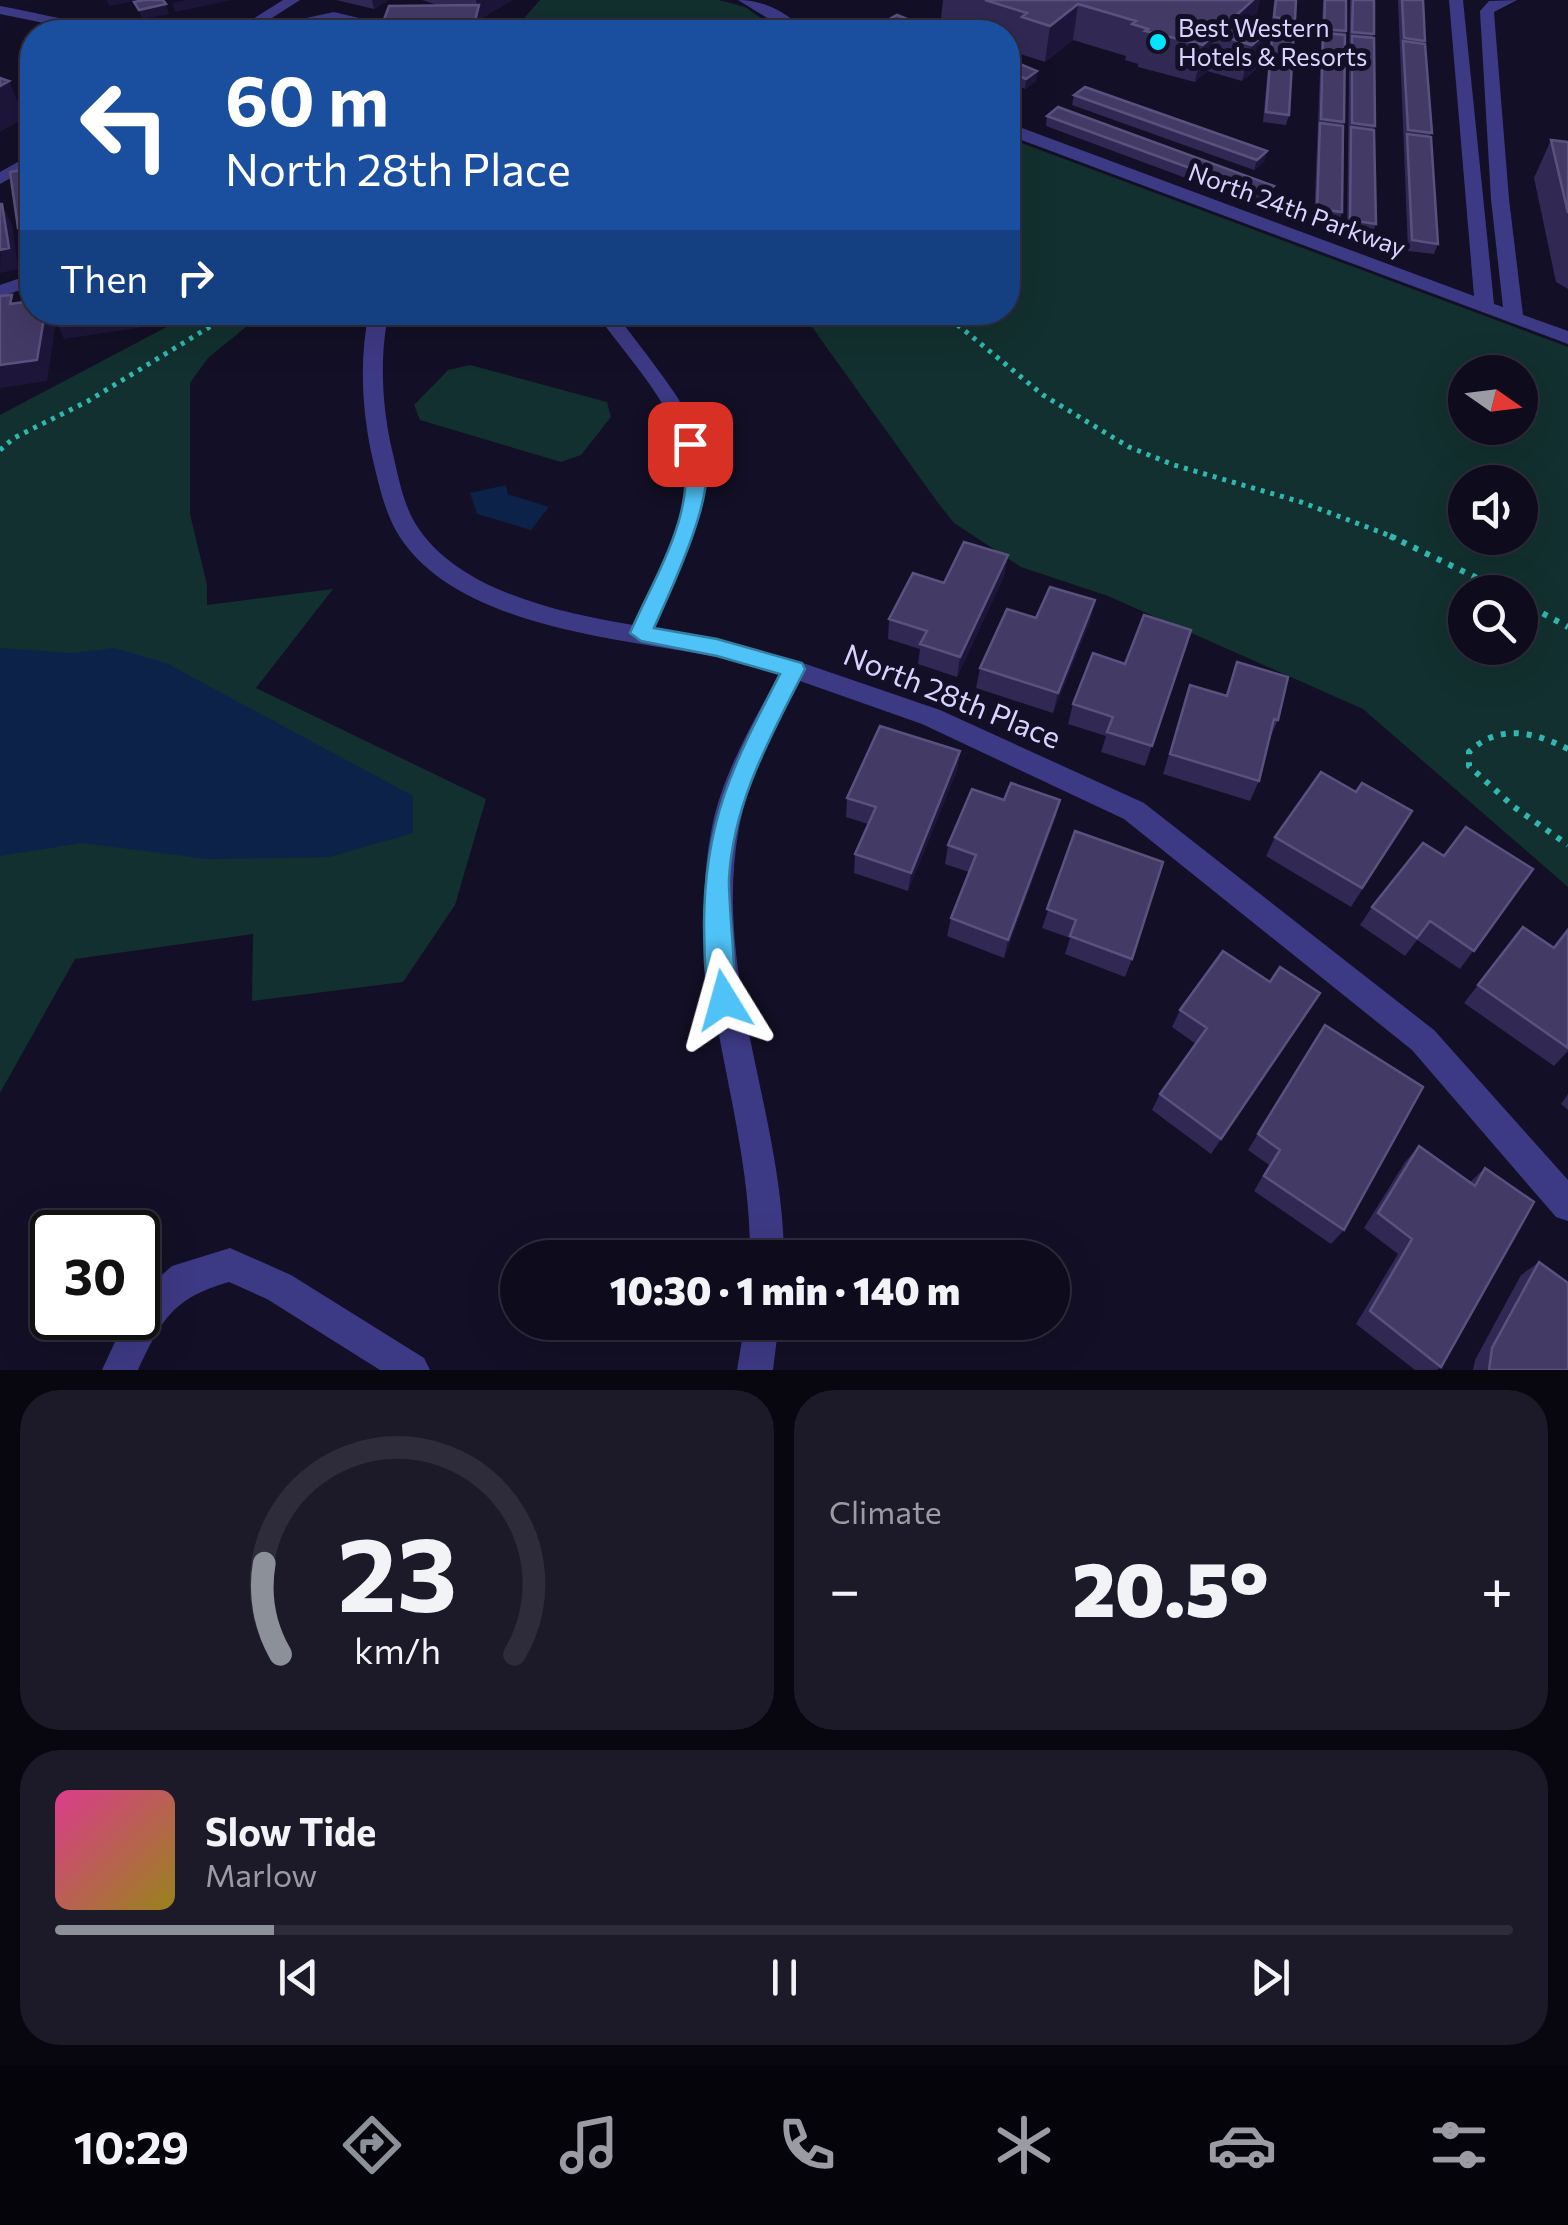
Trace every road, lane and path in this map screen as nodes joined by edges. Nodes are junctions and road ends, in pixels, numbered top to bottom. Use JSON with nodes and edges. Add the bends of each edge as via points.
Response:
{"nodes":[{"id":1,"x":293,"y":0,"type":"edge"},
{"id":2,"x":745,"y":0,"type":"edge"},
{"id":3,"x":1456,"y":0,"type":"edge"},
{"id":4,"x":1510,"y":0,"type":"edge"},
{"id":5,"x":0,"y":10,"type":"edge"},
{"id":6,"x":47,"y":20,"type":"edge"},
{"id":7,"x":260,"y":20,"type":"edge"},
{"id":8,"x":317,"y":20,"type":"edge"},
{"id":9,"x":352,"y":20,"type":"edge"},
{"id":10,"x":782,"y":20,"type":"edge"},
{"id":11,"x":1020,"y":133,"type":"edge"},
{"id":12,"x":1485,"y":307,"type":"junction"},
{"id":13,"x":1514,"y":318,"type":"junction"},
{"id":14,"x":213,"y":325,"type":"edge"},
{"id":15,"x":376,"y":325,"type":"edge"},
{"id":16,"x":613,"y":325,"type":"edge"},
{"id":17,"x":958,"y":325,"type":"edge"},
{"id":18,"x":1568,"y":338,"type":"edge"},
{"id":19,"x":0,"y":450,"type":"edge"},
{"id":20,"x":1472,"y":575,"type":"edge"},
{"id":21,"x":1538,"y":611,"type":"edge"},
{"id":22,"x":1568,"y":627,"type":"edge"},
{"id":23,"x":641,"y":633,"type":"junction"},
{"id":24,"x":794,"y":669,"type":"junction"},
{"id":25,"x":1568,"y":749,"type":"edge"},
{"id":26,"x":1568,"y":845,"type":"edge"},
{"id":27,"x":1568,"y":1204,"type":"edge"},
{"id":28,"x":767,"y":1240,"type":"edge"},
{"id":29,"x":759,"y":1340,"type":"edge"},
{"id":30,"x":120,"y":1370,"type":"edge"},
{"id":31,"x":412,"y":1370,"type":"edge"},
{"id":32,"x":755,"y":1370,"type":"edge"}],
"edges":[{"from":1,"to":7,"type":"street"},
{"from":2,"to":10,"type":"street"},
{"from":3,"to":12,"type":"street"},
{"from":4,"to":13,"type":"street","via":[[1487,11]]},
{"from":5,"to":6,"type":"street"},
{"from":8,"to":9,"type":"street"},
{"from":11,"to":12,"type":"street","name":"North 24th Parkway"},
{"from":12,"to":13,"type":"street","name":"North 24th Parkway"},
{"from":13,"to":18,"type":"street","name":"North 24th Parkway"},
{"from":14,"to":19,"type":"path"},
{"from":15,"to":23,"type":"street","name":"North 28th Place","via":[[377,430],[406,528],[430,556],[524,610]]},
{"from":16,"to":23,"type":"street","via":[[683,423],[697,463],[689,520]]},
{"from":17,"to":20,"type":"path","via":[[1104,436],[1155,459],[1278,495]]},
{"from":21,"to":22,"type":"path"},
{"from":23,"to":24,"type":"street","name":"North 28th Place"},
{"from":24,"to":27,"type":"street","name":"North 28th Place","via":[[931,717],[1134,811],[1423,1040]]},
{"from":24,"to":28,"type":"street","via":[[742,770],[717,878],[718,970],[766,1193]]},
{"from":25,"to":26,"type":"path","via":[[1521,732],[1498,732],[1478,739],[1468,752],[1469,766],[1486,784]]},
{"from":29,"to":32,"type":"street"},
{"from":30,"to":31,"type":"street","via":[[148,1310],[184,1278],[230,1265],[279,1287]]}]}
